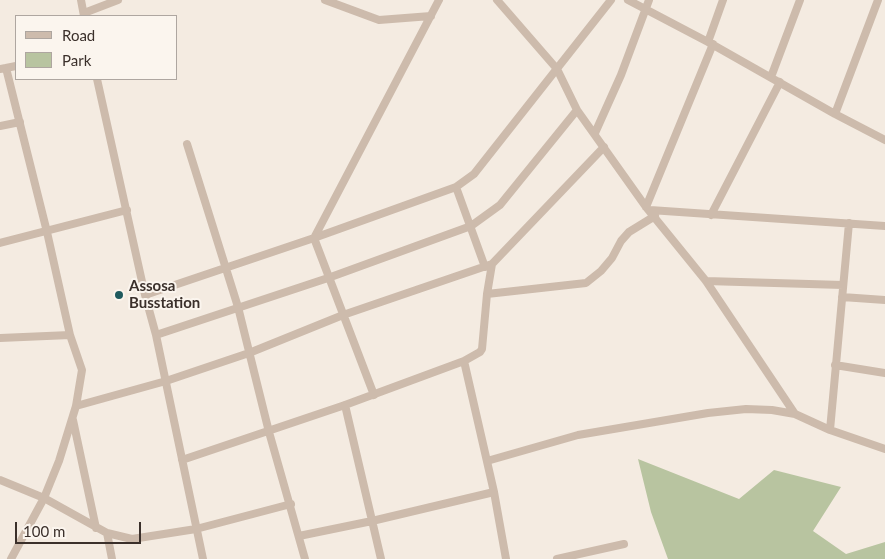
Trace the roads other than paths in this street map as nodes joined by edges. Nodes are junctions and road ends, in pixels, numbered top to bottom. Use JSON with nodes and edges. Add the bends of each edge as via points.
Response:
{"nodes":[{"id":1,"x":81,"y":0,"type":"edge"},
{"id":2,"x":118,"y":0,"type":"edge"},
{"id":3,"x":325,"y":0,"type":"edge"},
{"id":4,"x":439,"y":0,"type":"edge"},
{"id":5,"x":497,"y":0,"type":"edge"},
{"id":6,"x":611,"y":0,"type":"edge"},
{"id":7,"x":628,"y":0,"type":"edge"},
{"id":8,"x":650,"y":0,"type":"edge"},
{"id":9,"x":723,"y":0,"type":"edge"},
{"id":10,"x":800,"y":0,"type":"edge"},
{"id":11,"x":878,"y":0,"type":"edge"},
{"id":12,"x":646,"y":9,"type":"junction"},
{"id":13,"x":84,"y":15,"type":"edge"},
{"id":14,"x":431,"y":16,"type":"junction"},
{"id":15,"x":711,"y":43,"type":"junction"},
{"id":16,"x":3,"y":69,"type":"edge"},
{"id":17,"x":557,"y":69,"type":"junction"},
{"id":18,"x":771,"y":77,"type":"junction"},
{"id":19,"x":97,"y":80,"type":"edge"},
{"id":20,"x":780,"y":82,"type":"junction"},
{"id":21,"x":577,"y":110,"type":"junction"},
{"id":22,"x":835,"y":114,"type":"junction"},
{"id":23,"x":20,"y":122,"type":"junction"},
{"id":24,"x":0,"y":126,"type":"edge"},
{"id":25,"x":595,"y":134,"type":"junction"},
{"id":26,"x":885,"y":140,"type":"edge"},
{"id":27,"x":187,"y":144,"type":"dead end"},
{"id":28,"x":604,"y":147,"type":"junction"},
{"id":29,"x":456,"y":187,"type":"junction"},
{"id":30,"x":127,"y":210,"type":"junction"},
{"id":31,"x":650,"y":211,"type":"junction"},
{"id":32,"x":711,"y":215,"type":"junction"},
{"id":33,"x":849,"y":223,"type":"junction"},
{"id":34,"x":471,"y":226,"type":"junction"},
{"id":35,"x":885,"y":226,"type":"edge"},
{"id":36,"x":47,"y":232,"type":"junction"},
{"id":37,"x":314,"y":238,"type":"junction"},
{"id":38,"x":0,"y":244,"type":"edge"},
{"id":39,"x":488,"y":266,"type":"junction"},
{"id":40,"x":226,"y":269,"type":"junction"},
{"id":41,"x":328,"y":278,"type":"junction"},
{"id":42,"x":706,"y":281,"type":"junction"},
{"id":43,"x":843,"y":285,"type":"junction"},
{"id":44,"x":487,"y":294,"type":"junction"},
{"id":45,"x":146,"y":296,"type":"junction"},
{"id":46,"x":842,"y":298,"type":"junction"},
{"id":47,"x":885,"y":300,"type":"edge"},
{"id":48,"x":238,"y":307,"type":"junction"},
{"id":49,"x":343,"y":315,"type":"junction"},
{"id":50,"x":70,"y":335,"type":"junction"},
{"id":51,"x":156,"y":335,"type":"junction"},
{"id":52,"x":0,"y":338,"type":"edge"},
{"id":53,"x":249,"y":353,"type":"junction"},
{"id":54,"x":464,"y":361,"type":"junction"},
{"id":55,"x":836,"y":365,"type":"junction"},
{"id":56,"x":885,"y":372,"type":"edge"},
{"id":57,"x":166,"y":381,"type":"junction"},
{"id":58,"x":374,"y":395,"type":"junction"},
{"id":59,"x":76,"y":406,"type":"junction"},
{"id":60,"x":345,"y":406,"type":"junction"},
{"id":61,"x":795,"y":414,"type":"junction"},
{"id":62,"x":72,"y":418,"type":"junction"},
{"id":63,"x":830,"y":430,"type":"junction"},
{"id":64,"x":269,"y":432,"type":"junction"},
{"id":65,"x":885,"y":449,"type":"edge"},
{"id":66,"x":182,"y":460,"type":"junction"},
{"id":67,"x":487,"y":461,"type":"junction"},
{"id":68,"x":0,"y":480,"type":"edge"},
{"id":69,"x":494,"y":492,"type":"junction"},
{"id":70,"x":44,"y":498,"type":"junction"},
{"id":71,"x":291,"y":504,"type":"junction"},
{"id":72,"x":372,"y":521,"type":"junction"},
{"id":73,"x":96,"y":528,"type":"junction"},
{"id":74,"x":196,"y":529,"type":"junction"},
{"id":75,"x":107,"y":533,"type":"junction"},
{"id":76,"x":299,"y":536,"type":"junction"},
{"id":77,"x":624,"y":544,"type":"dead end"},
{"id":78,"x":11,"y":559,"type":"edge"},
{"id":79,"x":112,"y":559,"type":"edge"},
{"id":80,"x":202,"y":559,"type":"edge"},
{"id":81,"x":305,"y":559,"type":"edge"},
{"id":82,"x":381,"y":559,"type":"edge"},
{"id":83,"x":506,"y":559,"type":"edge"},
{"id":84,"x":557,"y":559,"type":"edge"}],
"edges":[{"from":1,"to":13,"type":"street"},
{"from":2,"to":13,"type":"street"},
{"from":3,"to":14,"type":"street","via":[[379,20]]},
{"from":4,"to":14,"type":"street"},
{"from":5,"to":17,"type":"street"},
{"from":6,"to":17,"type":"street"},
{"from":7,"to":12,"type":"street"},
{"from":8,"to":12,"type":"street"},
{"from":9,"to":15,"type":"street"},
{"from":10,"to":18,"type":"street"},
{"from":11,"to":22,"type":"street"},
{"from":12,"to":15,"type":"street"},
{"from":12,"to":25,"type":"street"},
{"from":14,"to":37,"type":"street"},
{"from":15,"to":18,"type":"street"},
{"from":15,"to":31,"type":"street"},
{"from":16,"to":23,"type":"street"},
{"from":17,"to":21,"type":"street"},
{"from":17,"to":29,"type":"street","via":[[474,174]]},
{"from":18,"to":20,"type":"street"},
{"from":19,"to":30,"type":"street"},
{"from":20,"to":22,"type":"street"},
{"from":20,"to":32,"type":"street"},
{"from":21,"to":25,"type":"street"},
{"from":21,"to":34,"type":"street","via":[[500,205]]},
{"from":22,"to":26,"type":"street"},
{"from":23,"to":24,"type":"street"},
{"from":23,"to":36,"type":"street"},
{"from":25,"to":28,"type":"street"},
{"from":27,"to":40,"type":"street"},
{"from":28,"to":31,"type":"street"},
{"from":28,"to":39,"type":"street"},
{"from":29,"to":34,"type":"street"},
{"from":29,"to":37,"type":"street"},
{"from":30,"to":36,"type":"street"},
{"from":30,"to":45,"type":"street"},
{"from":31,"to":32,"type":"street"},
{"from":31,"to":42,"type":"street"},
{"from":31,"to":44,"type":"street","via":[[621,241],[612,258],[586,282]]},
{"from":32,"to":33,"type":"street"},
{"from":33,"to":35,"type":"street"},
{"from":33,"to":43,"type":"street"},
{"from":34,"to":39,"type":"street"},
{"from":34,"to":41,"type":"street"},
{"from":36,"to":38,"type":"street"},
{"from":36,"to":50,"type":"street"},
{"from":37,"to":40,"type":"street"},
{"from":37,"to":41,"type":"street"},
{"from":39,"to":44,"type":"street"},
{"from":39,"to":49,"type":"street"},
{"from":40,"to":45,"type":"street"},
{"from":40,"to":48,"type":"street"},
{"from":41,"to":48,"type":"street"},
{"from":41,"to":49,"type":"street"},
{"from":42,"to":43,"type":"street"},
{"from":42,"to":61,"type":"street"},
{"from":43,"to":46,"type":"street"},
{"from":44,"to":54,"type":"street","via":[[482,349]]},
{"from":45,"to":51,"type":"street"},
{"from":46,"to":47,"type":"street"},
{"from":46,"to":55,"type":"street"},
{"from":48,"to":51,"type":"street"},
{"from":48,"to":53,"type":"street"},
{"from":49,"to":53,"type":"street"},
{"from":49,"to":58,"type":"street"},
{"from":50,"to":52,"type":"street"},
{"from":50,"to":59,"type":"street","via":[[82,370]]},
{"from":51,"to":57,"type":"street"},
{"from":53,"to":57,"type":"street"},
{"from":53,"to":64,"type":"street"},
{"from":54,"to":58,"type":"street"},
{"from":54,"to":67,"type":"street"},
{"from":55,"to":56,"type":"street"},
{"from":55,"to":63,"type":"street"},
{"from":57,"to":59,"type":"street"},
{"from":57,"to":66,"type":"street"},
{"from":58,"to":60,"type":"street"},
{"from":59,"to":62,"type":"street"},
{"from":60,"to":64,"type":"street"},
{"from":60,"to":72,"type":"street"},
{"from":61,"to":63,"type":"street"},
{"from":61,"to":67,"type":"street","via":[[746,409],[708,413],[578,435]]},
{"from":62,"to":70,"type":"street"},
{"from":62,"to":73,"type":"street"},
{"from":63,"to":65,"type":"street"},
{"from":64,"to":66,"type":"street"},
{"from":64,"to":71,"type":"street"},
{"from":66,"to":74,"type":"street"},
{"from":67,"to":69,"type":"street"},
{"from":68,"to":70,"type":"street"},
{"from":69,"to":72,"type":"street"},
{"from":69,"to":83,"type":"street"},
{"from":70,"to":73,"type":"street"},
{"from":70,"to":78,"type":"street"},
{"from":71,"to":74,"type":"street"},
{"from":71,"to":76,"type":"street"},
{"from":72,"to":76,"type":"street"},
{"from":72,"to":82,"type":"street"},
{"from":73,"to":75,"type":"street"},
{"from":74,"to":75,"type":"street","via":[[132,539]]},
{"from":74,"to":80,"type":"street"},
{"from":75,"to":79,"type":"street"},
{"from":76,"to":81,"type":"street"},
{"from":77,"to":84,"type":"street"}]}
